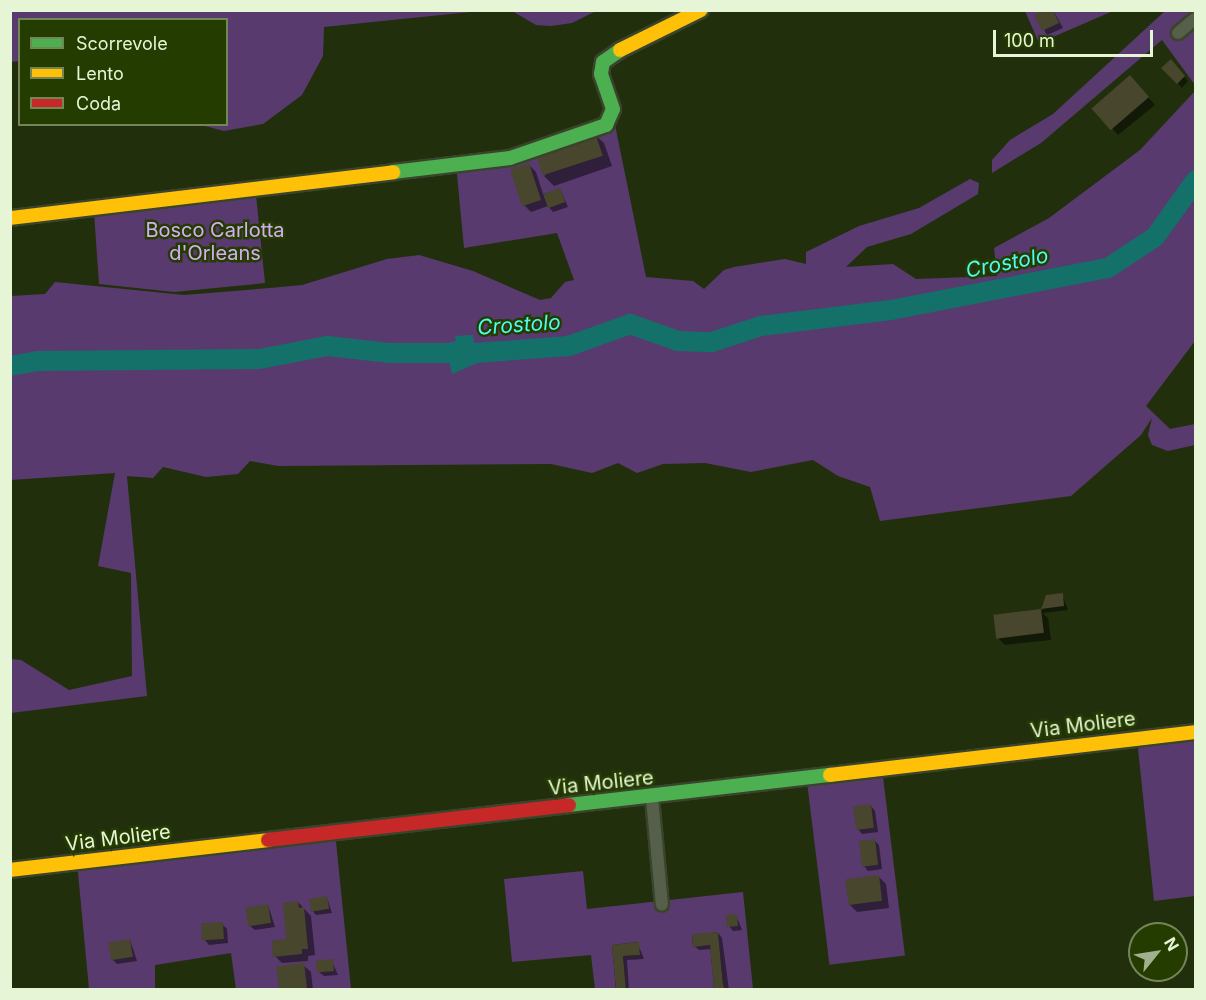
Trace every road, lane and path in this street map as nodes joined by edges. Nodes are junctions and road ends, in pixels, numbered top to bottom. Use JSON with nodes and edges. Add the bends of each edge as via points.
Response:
{"nodes":[{"id":1,"x":702,"y":10,"type":"edge"},
{"id":2,"x":1196,"y":18,"type":"edge"},
{"id":3,"x":1178,"y":33,"type":"dead end"},
{"id":4,"x":10,"y":219,"type":"edge"},
{"id":5,"x":1196,"y":732,"type":"edge"},
{"id":6,"x":652,"y":798,"type":"junction"},
{"id":7,"x":10,"y":870,"type":"edge"},
{"id":8,"x":662,"y":905,"type":"dead end"}],
"edges":[{"from":1,"to":4,"type":"street","via":[[630,44],[603,62],[601,74],[613,109],[606,125],[510,158]]},
{"from":2,"to":3,"type":"street"},
{"from":5,"to":6,"type":"street","name":"Via Moliere"},
{"from":6,"to":7,"type":"street","name":"Via Moliere"},
{"from":6,"to":8,"type":"street"}]}
